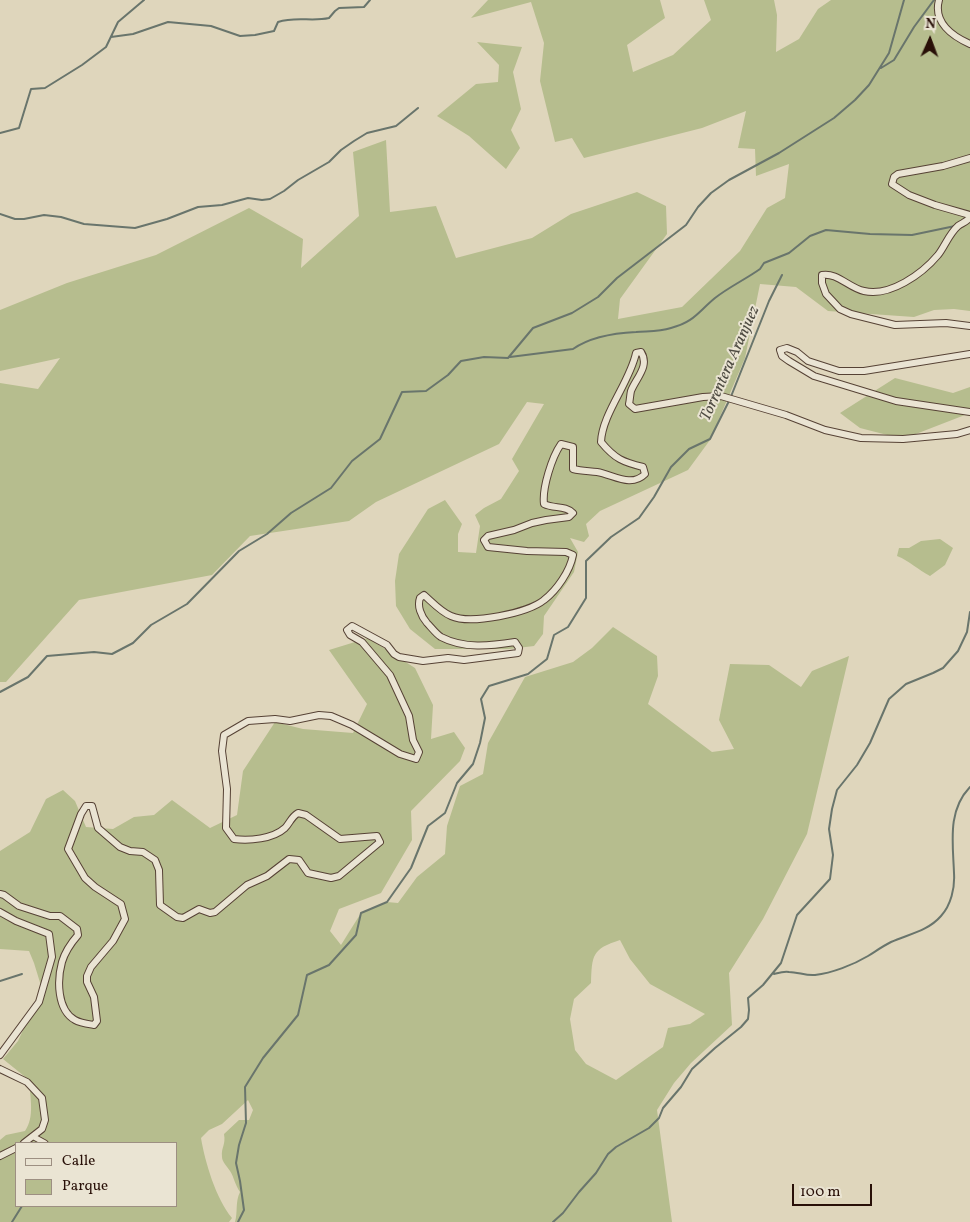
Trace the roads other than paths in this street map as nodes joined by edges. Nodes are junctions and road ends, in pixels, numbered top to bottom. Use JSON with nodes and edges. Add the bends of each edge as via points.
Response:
{"nodes":[{"id":1,"x":939,"y":0,"type":"edge"},
{"id":2,"x":970,"y":44,"type":"edge"},
{"id":3,"x":970,"y":158,"type":"edge"},
{"id":4,"x":970,"y":216,"type":"edge"},
{"id":5,"x":970,"y":326,"type":"edge"},
{"id":6,"x":970,"y":354,"type":"edge"},
{"id":7,"x":970,"y":412,"type":"edge"},
{"id":8,"x":970,"y":430,"type":"edge"},
{"id":9,"x":0,"y":894,"type":"edge"},
{"id":10,"x":0,"y":912,"type":"edge"},
{"id":11,"x":0,"y":1055,"type":"edge"},
{"id":12,"x":0,"y":1069,"type":"edge"},
{"id":13,"x":34,"y":1137,"type":"junction"},
{"id":14,"x":26,"y":1142,"type":"edge"},
{"id":15,"x":43,"y":1142,"type":"edge"},
{"id":16,"x":15,"y":1148,"type":"edge"},
{"id":17,"x":0,"y":1156,"type":"edge"}],
"edges":[{"from":1,"to":2,"type":"street","via":[[937,7],[944,27]]},
{"from":3,"to":4,"type":"street","via":[[898,174],[892,184],[909,195]]},
{"from":4,"to":5,"type":"street","via":[[958,226],[929,264],[889,289],[862,291],[829,274],[822,276],[826,294],[840,310],[851,314],[894,325],[946,323]]},
{"from":6,"to":7,"type":"street","via":[[864,371],[839,371],[808,361],[787,348],[780,350],[782,356],[814,376],[896,401]]},
{"from":8,"to":9,"type":"street","via":[[903,439],[860,438],[721,396],[635,409],[629,404],[631,392],[644,366],[641,352],[636,353],[601,435],[601,442],[610,454],[623,462],[643,467],[645,474],[640,479],[628,480],[573,469],[573,447],[561,444],[542,493],[544,504],[569,508],[574,513],[569,518],[532,523],[484,540],[488,546],[573,555],[571,564],[546,599],[536,606],[487,619],[464,620],[451,616],[424,595],[420,598],[418,605],[425,620],[440,636],[476,646],[515,642],[518,653],[464,660],[399,657],[387,645],[359,628],[352,626],[347,630],[362,642],[390,675],[408,716],[419,752],[416,759],[400,754],[331,716],[290,721],[248,721],[224,735],[226,828],[234,839],[273,834],[285,828],[298,813],[306,815],[340,839],[377,836],[380,842],[339,876],[331,878],[308,873],[299,860],[290,858],[267,876],[247,885],[215,912],[199,909],[183,918],[160,906],[159,870],[155,860],[143,852],[120,847],[98,828],[92,806],[86,806],[68,848],[85,878],[121,904],[125,919],[87,976],[97,1014],[94,1025],[76,1021],[61,1002],[62,962],[78,935],[77,929],[60,916],[19,906]]},
{"from":10,"to":11,"type":"street","via":[[49,934],[52,957],[38,1002]]},
{"from":12,"to":13,"type":"street","via":[[27,1082],[42,1098],[45,1120]]},
{"from":13,"to":14,"type":"street"},
{"from":13,"to":15,"type":"street"},
{"from":16,"to":17,"type":"street"}]}
